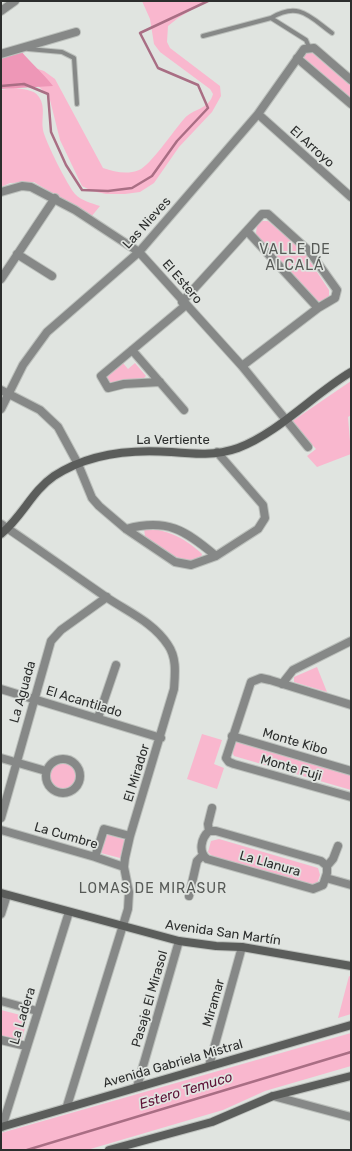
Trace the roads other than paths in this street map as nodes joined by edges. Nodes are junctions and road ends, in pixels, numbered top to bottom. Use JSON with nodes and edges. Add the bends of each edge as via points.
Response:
{"nodes":[{"id":1,"x":15,"y":1,"type":"edge"},
{"id":2,"x":1,"y":11,"type":"edge"},
{"id":3,"x":271,"y":18,"type":"junction"},
{"id":4,"x":76,"y":32,"type":"dead end"},
{"id":5,"x":332,"y":33,"type":"dead end"},
{"id":6,"x":203,"y":36,"type":"dead end"},
{"id":7,"x":309,"y":47,"type":"junction"},
{"id":8,"x":23,"y":48,"type":"junction"},
{"id":9,"x":1,"y":54,"type":"edge"},
{"id":10,"x":297,"y":58,"type":"junction"},
{"id":11,"x":351,"y":80,"type":"edge"},
{"id":12,"x":77,"y":104,"type":"dead end"},
{"id":13,"x":351,"y":104,"type":"edge"},
{"id":14,"x":258,"y":114,"type":"junction"},
{"id":15,"x":1,"y":192,"type":"edge"},
{"id":16,"x":351,"y":197,"type":"edge"},
{"id":17,"x":55,"y":198,"type":"junction"},
{"id":18,"x":247,"y":231,"type":"junction"},
{"id":19,"x":139,"y":252,"type":"junction"},
{"id":20,"x":17,"y":254,"type":"junction"},
{"id":21,"x":52,"y":276,"type":"dead end"},
{"id":22,"x":1,"y":279,"type":"edge"},
{"id":23,"x":184,"y":304,"type":"junction"},
{"id":24,"x":318,"y":308,"type":"junction"},
{"id":25,"x":132,"y":350,"type":"junction"},
{"id":26,"x":242,"y":366,"type":"junction"},
{"id":27,"x":351,"y":372,"type":"edge"},
{"id":28,"x":160,"y":382,"type":"junction"},
{"id":29,"x":1,"y":390,"type":"edge"},
{"id":30,"x":9,"y":393,"type":"junction"},
{"id":31,"x":1,"y":410,"type":"edge"},
{"id":32,"x":184,"y":410,"type":"dead end"},
{"id":33,"x":285,"y":419,"type":"junction"},
{"id":34,"x":308,"y":447,"type":"dead end"},
{"id":35,"x":217,"y":452,"type":"junction"},
{"id":36,"x":78,"y":464,"type":"junction"},
{"id":37,"x":3,"y":529,"type":"edge"},
{"id":38,"x":126,"y":529,"type":"junction"},
{"id":39,"x":216,"y":556,"type":"junction"},
{"id":40,"x":107,"y":598,"type":"junction"},
{"id":41,"x":351,"y":641,"type":"edge"},
{"id":42,"x":116,"y":665,"type":"dead end"},
{"id":43,"x":282,"y":684,"type":"junction"},
{"id":44,"x":1,"y":689,"type":"edge"},
{"id":45,"x":34,"y":699,"type":"junction"},
{"id":46,"x":351,"y":705,"type":"edge"},
{"id":47,"x":98,"y":718,"type":"junction"},
{"id":48,"x":232,"y":736,"type":"junction"},
{"id":49,"x":161,"y":738,"type":"junction"},
{"id":50,"x":1,"y":758,"type":"edge"},
{"id":51,"x":16,"y":762,"type":"junction"},
{"id":52,"x":46,"y":771,"type":"junction"},
{"id":53,"x":351,"y":771,"type":"edge"},
{"id":54,"x":351,"y":798,"type":"edge"},
{"id":55,"x":212,"y":808,"type":"dead end"},
{"id":56,"x":1,"y":818,"type":"edge"},
{"id":57,"x":1,"y":830,"type":"edge"},
{"id":58,"x":209,"y":831,"type":"junction"},
{"id":59,"x":130,"y":836,"type":"junction"},
{"id":60,"x":338,"y":846,"type":"dead end"},
{"id":61,"x":203,"y":855,"type":"junction"},
{"id":62,"x":95,"y":857,"type":"junction"},
{"id":63,"x":327,"y":866,"type":"junction"},
{"id":64,"x":124,"y":867,"type":"junction"},
{"id":65,"x":326,"y":878,"type":"junction"},
{"id":66,"x":351,"y":885,"type":"edge"},
{"id":67,"x":4,"y":894,"type":"edge"},
{"id":68,"x":189,"y":896,"type":"dead end"},
{"id":69,"x":69,"y":912,"type":"junction"},
{"id":70,"x":1,"y":914,"type":"edge"},
{"id":71,"x":123,"y":927,"type":"junction"},
{"id":72,"x":179,"y":941,"type":"junction"},
{"id":73,"x":242,"y":947,"type":"junction"},
{"id":74,"x":351,"y":966,"type":"edge"},
{"id":75,"x":1,"y":1001,"type":"edge"},
{"id":76,"x":37,"y":1011,"type":"junction"},
{"id":77,"x":351,"y":1025,"type":"edge"},
{"id":78,"x":1,"y":1040,"type":"edge"},
{"id":79,"x":26,"y":1046,"type":"junction"},
{"id":80,"x":209,"y":1066,"type":"junction"},
{"id":81,"x":351,"y":1076,"type":"edge"},
{"id":82,"x":137,"y":1087,"type":"junction"},
{"id":83,"x":273,"y":1096,"type":"junction"},
{"id":84,"x":67,"y":1106,"type":"junction"},
{"id":85,"x":351,"y":1117,"type":"edge"},
{"id":86,"x":1,"y":1127,"type":"edge"},
{"id":87,"x":109,"y":1150,"type":"edge"}],
"edges":[{"from":1,"to":2,"type":"street"},
{"from":3,"to":5,"type":"lane","via":[[280,13],[302,11]]},
{"from":3,"to":6,"type":"lane"},
{"from":3,"to":7,"type":"lane","via":[[306,40]]},
{"from":4,"to":8,"type":"street"},
{"from":7,"to":10,"type":"street","name":"Las Nieves"},
{"from":7,"to":11,"type":"street","via":[[314,48]]},
{"from":8,"to":9,"type":"street"},
{"from":8,"to":12,"type":"lane","via":[[62,52],[74,58]]},
{"from":10,"to":13,"type":"street"},
{"from":10,"to":14,"type":"street","name":"Las Nieves"},
{"from":14,"to":16,"type":"street","name":"El Arroyo"},
{"from":14,"to":19,"type":"street","name":"Las Nieves"},
{"from":15,"to":17,"type":"street","name":"El Estero","via":[[22,186],[31,187]]},
{"from":17,"to":19,"type":"street","name":"El Estero"},
{"from":17,"to":20,"type":"street"},
{"from":18,"to":23,"type":"street"},
{"from":18,"to":24,"type":"street"},
{"from":18,"to":24,"type":"street","via":[[265,213],[309,251],[337,290],[335,298]]},
{"from":19,"to":23,"type":"street","name":"El Estero"},
{"from":19,"to":30,"type":"street","name":"Las Nieves","via":[[47,332],[22,365]]},
{"from":20,"to":21,"type":"street"},
{"from":20,"to":22,"type":"street"},
{"from":23,"to":25,"type":"street"},
{"from":23,"to":26,"type":"street","name":"El Estero"},
{"from":24,"to":26,"type":"street"},
{"from":25,"to":28,"type":"street"},
{"from":25,"to":28,"type":"street","via":[[101,376],[108,388],[124,384]]},
{"from":26,"to":33,"type":"street","name":"El Estero"},
{"from":27,"to":33,"type":"street","name":"La Vertiente"},
{"from":28,"to":32,"type":"street"},
{"from":29,"to":30,"type":"street"},
{"from":30,"to":31,"type":"street","name":"Las Nieves"},
{"from":30,"to":36,"type":"street","via":[[40,410],[58,427]]},
{"from":33,"to":34,"type":"street","name":"El Estero"},
{"from":33,"to":35,"type":"street","name":"La Vertiente","via":[[246,445]]},
{"from":35,"to":36,"type":"street","name":"La Vertiente","via":[[122,452]]},
{"from":35,"to":39,"type":"street","via":[[262,504],[265,513],[258,529]]},
{"from":36,"to":37,"type":"street","name":"La Vertiente","via":[[46,482]]},
{"from":36,"to":38,"type":"street","via":[[92,498]]},
{"from":37,"to":40,"type":"street","name":"El Mirador"},
{"from":38,"to":39,"type":"street","via":[[144,524],[169,526],[193,537]]},
{"from":38,"to":39,"type":"street","via":[[180,564],[197,564]]},
{"from":40,"to":45,"type":"street","name":"La Aguada","via":[[54,637],[48,647]]},
{"from":40,"to":49,"type":"street","name":"El Mirador","via":[[149,623],[169,646],[174,658],[174,689]]},
{"from":41,"to":43,"type":"street","via":[[292,670]]},
{"from":42,"to":47,"type":"street"},
{"from":43,"to":46,"type":"street"},
{"from":43,"to":48,"type":"street","via":[[261,678],[251,682]]},
{"from":44,"to":45,"type":"street","name":"El Acantilado"},
{"from":45,"to":47,"type":"street","name":"El Acantilado"},
{"from":45,"to":51,"type":"street","name":"La Aguada"},
{"from":47,"to":49,"type":"street","name":"El Acantilado"},
{"from":48,"to":53,"type":"street","name":"Monte Kibo"},
{"from":48,"to":54,"type":"street","name":"Monte Fuji","via":[[226,758],[229,762]]},
{"from":49,"to":59,"type":"street","name":"El Mirador"},
{"from":50,"to":51,"type":"street"},
{"from":51,"to":52,"type":"street"},
{"from":51,"to":56,"type":"street","name":"La Aguada"},
{"from":52,"to":52,"type":"street","via":[[59,759],[71,761],[79,769],[77,787],[66,793],[55,792],[47,783]]},
{"from":55,"to":58,"type":"street"},
{"from":57,"to":62,"type":"street","name":"La Cumbre"},
{"from":58,"to":61,"type":"street","via":[[201,848]]},
{"from":58,"to":63,"type":"street","name":"La Llanura","via":[[321,861]]},
{"from":59,"to":62,"type":"street","via":[[104,829]]},
{"from":59,"to":64,"type":"street","name":"El Mirador"},
{"from":60,"to":63,"type":"street"},
{"from":61,"to":65,"type":"street","name":"La Llanura","via":[[208,859],[312,889],[323,885]]},
{"from":61,"to":68,"type":"street","via":[[197,861]]},
{"from":62,"to":64,"type":"street","name":"La Cumbre"},
{"from":63,"to":65,"type":"street"},
{"from":64,"to":71,"type":"street","name":"El Mirador","via":[[129,884],[129,900]]},
{"from":65,"to":66,"type":"street"},
{"from":67,"to":69,"type":"street","name":"Avenida San Martín"},
{"from":67,"to":70,"type":"street"},
{"from":69,"to":71,"type":"street","name":"Avenida San Martín"},
{"from":69,"to":76,"type":"street","name":"La Ladera"},
{"from":71,"to":72,"type":"street","name":"Avenida San Martín"},
{"from":71,"to":84,"type":"street","name":"El Mirador"},
{"from":72,"to":73,"type":"street","name":"Avenida San Martín"},
{"from":72,"to":82,"type":"street","name":"Pasaje El Mirasol"},
{"from":73,"to":74,"type":"street","name":"Avenida San Martín"},
{"from":73,"to":80,"type":"street","name":"Miramar"},
{"from":75,"to":76,"type":"street"},
{"from":76,"to":79,"type":"street","name":"La Ladera"},
{"from":77,"to":80,"type":"street","name":"Avenida Gabriela Mistral"},
{"from":78,"to":79,"type":"street"},
{"from":79,"to":86,"type":"street","name":"La Ladera"},
{"from":80,"to":82,"type":"street","name":"Avenida Gabriela Mistral"},
{"from":81,"to":83,"type":"street"},
{"from":82,"to":84,"type":"street","name":"Avenida Gabriela Mistral"},
{"from":83,"to":85,"type":"street"},
{"from":83,"to":87,"type":"street","via":[[212,1122]]},
{"from":84,"to":86,"type":"street","name":"Avenida Gabriela Mistral"}]}
